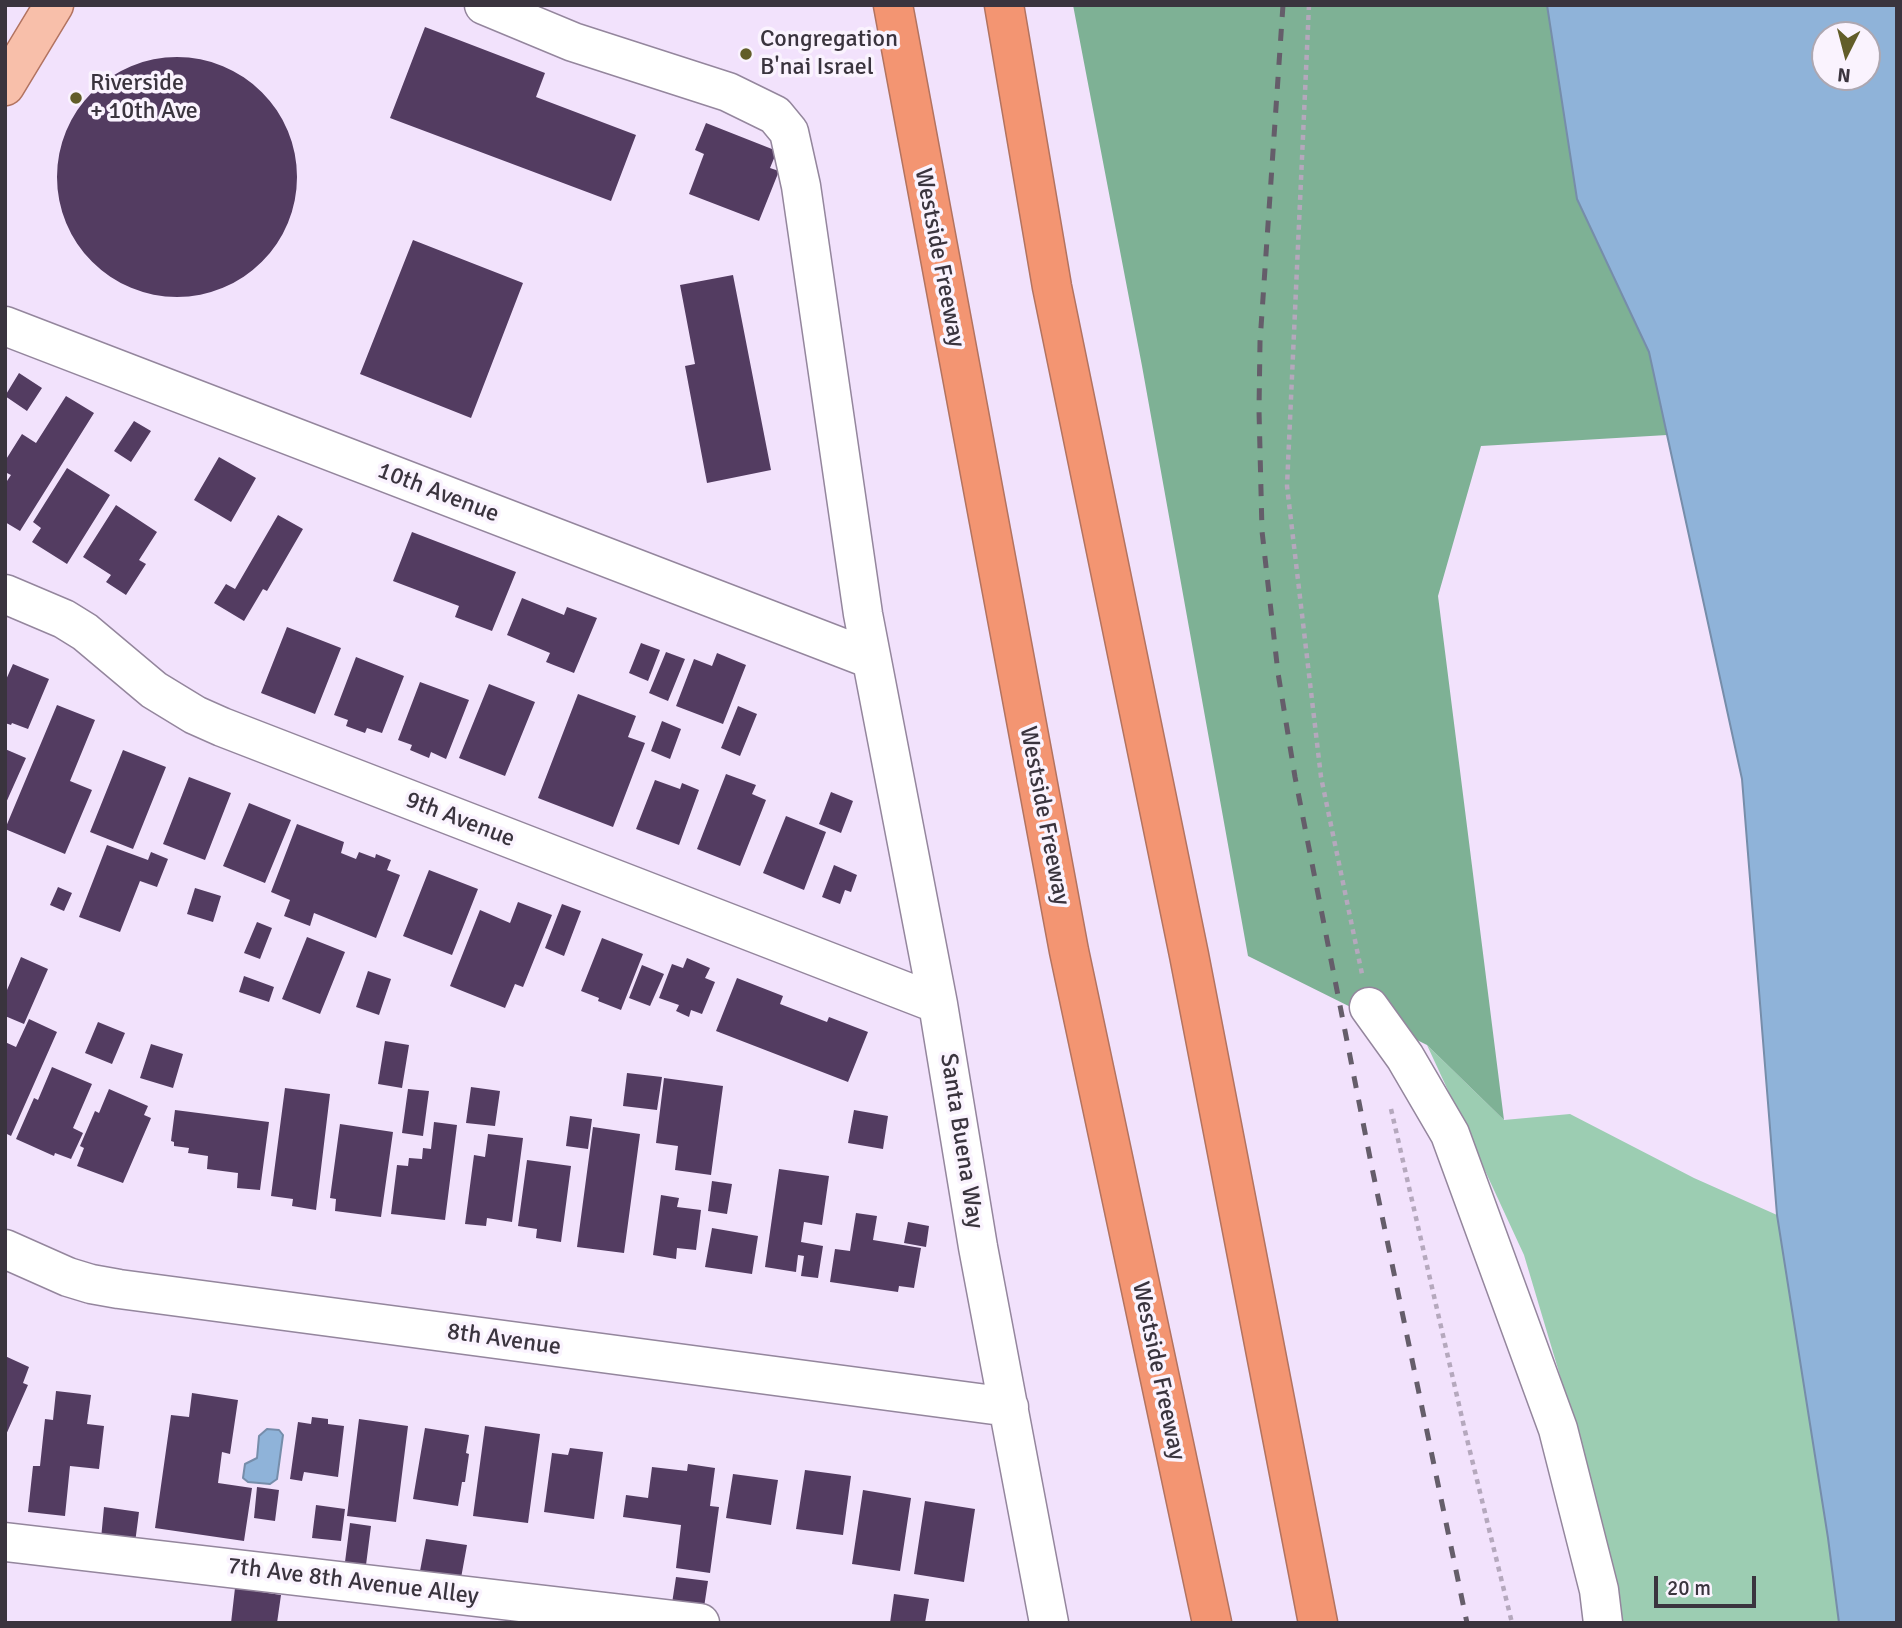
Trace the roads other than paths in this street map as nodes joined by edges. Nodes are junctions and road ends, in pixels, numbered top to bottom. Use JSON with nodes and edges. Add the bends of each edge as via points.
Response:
{"nodes":[{"id":1,"x":54,"y":5,"type":"edge"},
{"id":2,"x":484,"y":5,"type":"edge"},
{"id":3,"x":893,"y":5,"type":"edge"},
{"id":4,"x":1004,"y":5,"type":"edge"},
{"id":5,"x":5,"y":86,"type":"edge"},
{"id":6,"x":5,"y":326,"type":"edge"},
{"id":7,"x":5,"y":594,"type":"edge"},
{"id":8,"x":871,"y":659,"type":"junction"},
{"id":9,"x":938,"y":1004,"type":"junction"},
{"id":10,"x":1369,"y":1007,"type":"road end"},
{"id":11,"x":5,"y":1249,"type":"edge"},
{"id":12,"x":1009,"y":1407,"type":"junction"},
{"id":13,"x":5,"y":1542,"type":"edge"},
{"id":14,"x":700,"y":1623,"type":"edge"},
{"id":15,"x":1049,"y":1623,"type":"edge"},
{"id":16,"x":1212,"y":1623,"type":"edge"},
{"id":17,"x":1318,"y":1623,"type":"edge"},
{"id":18,"x":1603,"y":1623,"type":"edge"}],
"edges":[{"from":1,"to":5,"type":"main road"},
{"from":2,"to":8,"type":"street","name":"Santa Buena Way","via":[[573,42],[728,92],[775,116],[789,132],[801,186]]},
{"from":3,"to":16,"type":"highway","name":"Westside Freeway","via":[[1069,951]]},
{"from":4,"to":17,"type":"highway","via":[[1052,287],[1189,955]]},
{"from":6,"to":8,"type":"street","name":"10th Avenue"},
{"from":7,"to":9,"type":"street","name":"9th Avenue","via":[[64,619],[154,690],[222,727]]},
{"from":8,"to":9,"type":"street","name":"Santa Buena Way"},
{"from":9,"to":12,"type":"street","name":"Santa Buena Way"},
{"from":10,"to":18,"type":"street","via":[[1405,1057],[1460,1159],[1558,1429],[1599,1590]]},
{"from":11,"to":12,"type":"street","name":"8th Avenue","via":[[68,1277],[119,1289]]},
{"from":12,"to":15,"type":"street","name":"Santa Buena Way"},
{"from":13,"to":14,"type":"street","name":"7th Ave 8th Avenue Alley"}]}
